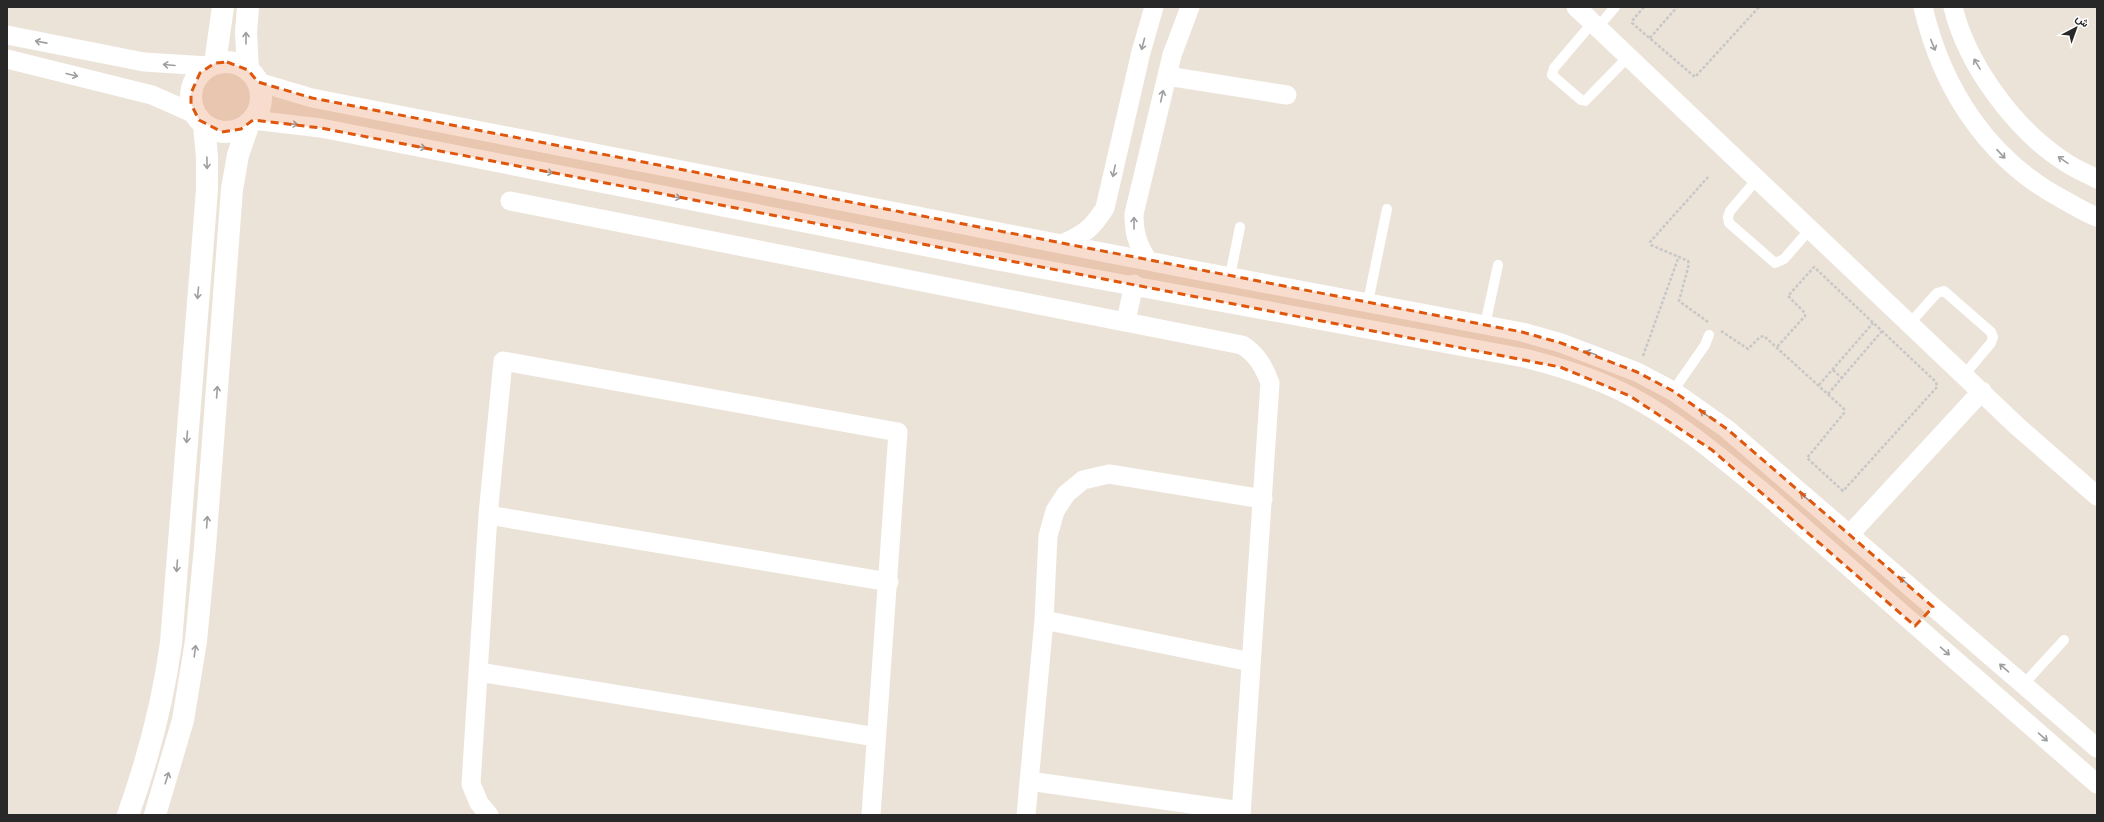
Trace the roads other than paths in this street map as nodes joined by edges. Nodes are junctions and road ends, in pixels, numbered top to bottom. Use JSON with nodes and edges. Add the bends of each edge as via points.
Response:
{"nodes":[{"id":1,"x":222,"y":7,"type":"edge"},
{"id":2,"x":248,"y":7,"type":"edge"},
{"id":3,"x":1154,"y":7,"type":"edge"},
{"id":4,"x":1190,"y":7,"type":"edge"},
{"id":5,"x":1576,"y":7,"type":"edge"},
{"id":6,"x":1615,"y":7,"type":"edge"},
{"id":7,"x":1923,"y":7,"type":"edge"},
{"id":8,"x":1953,"y":7,"type":"edge"},
{"id":9,"x":1595,"y":25,"type":"junction"},
{"id":10,"x":7,"y":35,"type":"edge"},
{"id":11,"x":1628,"y":56,"type":"junction"},
{"id":12,"x":7,"y":59,"type":"edge"},
{"id":13,"x":211,"y":65,"type":"junction"},
{"id":14,"x":253,"y":76,"type":"junction"},
{"id":15,"x":1167,"y":76,"type":"junction"},
{"id":16,"x":1287,"y":94,"type":"dead end"},
{"id":17,"x":200,"y":119,"type":"junction"},
{"id":18,"x":251,"y":121,"type":"junction"},
{"id":19,"x":1758,"y":178,"type":"junction"},
{"id":20,"x":2097,"y":179,"type":"edge"},
{"id":21,"x":510,"y":201,"type":"dead end"},
{"id":22,"x":1387,"y":209,"type":"dead end"},
{"id":23,"x":2097,"y":217,"type":"edge"},
{"id":24,"x":1240,"y":227,"type":"dead end"},
{"id":25,"x":1811,"y":228,"type":"junction"},
{"id":26,"x":1003,"y":232,"type":"junction"},
{"id":27,"x":1064,"y":243,"type":"junction"},
{"id":28,"x":1147,"y":259,"type":"junction"},
{"id":29,"x":998,"y":260,"type":"junction"},
{"id":30,"x":1498,"y":265,"type":"dead end"},
{"id":31,"x":1194,"y":270,"type":"junction"},
{"id":32,"x":1230,"y":276,"type":"junction"},
{"id":33,"x":1134,"y":284,"type":"junction"},
{"id":34,"x":1190,"y":295,"type":"junction"},
{"id":35,"x":1368,"y":302,"type":"junction"},
{"id":36,"x":1126,"y":321,"type":"junction"},
{"id":37,"x":1910,"y":323,"type":"junction"},
{"id":38,"x":1485,"y":325,"type":"junction"},
{"id":39,"x":1712,"y":331,"type":"road end"},
{"id":40,"x":1964,"y":375,"type":"junction"},
{"id":41,"x":1673,"y":391,"type":"junction"},
{"id":42,"x":1982,"y":391,"type":"junction"},
{"id":43,"x":1780,"y":475,"type":"junction"},
{"id":44,"x":1763,"y":492,"type":"junction"},
{"id":45,"x":2097,"y":496,"type":"edge"},
{"id":46,"x":1263,"y":499,"type":"junction"},
{"id":47,"x":488,"y":515,"type":"junction"},
{"id":48,"x":1850,"y":534,"type":"junction"},
{"id":49,"x":888,"y":582,"type":"junction"},
{"id":50,"x":1933,"y":607,"type":"junction"},
{"id":51,"x":1044,"y":620,"type":"junction"},
{"id":52,"x":1916,"y":626,"type":"junction"},
{"id":53,"x":2064,"y":640,"type":"dead end"},
{"id":54,"x":1252,"y":662,"type":"junction"},
{"id":55,"x":479,"y":672,"type":"junction"},
{"id":56,"x":2023,"y":685,"type":"junction"},
{"id":57,"x":876,"y":737,"type":"junction"},
{"id":58,"x":2097,"y":748,"type":"edge"},
{"id":59,"x":1029,"y":780,"type":"junction"},
{"id":60,"x":2097,"y":784,"type":"edge"},
{"id":61,"x":1241,"y":813,"type":"edge"},
{"id":62,"x":128,"y":815,"type":"edge"},
{"id":63,"x":155,"y":815,"type":"edge"},
{"id":64,"x":489,"y":815,"type":"edge"},
{"id":65,"x":871,"y":815,"type":"edge"},
{"id":66,"x":1026,"y":815,"type":"edge"}],
"edges":[{"from":1,"to":13,"type":"street"},
{"from":14,"to":2,"type":"street","one_way":true,"via":[[246,32]]},
{"from":3,"to":27,"type":"street","one_way":true,"via":[[1140,52],[1105,208],[1095,224],[1081,236]]},
{"from":4,"to":15,"type":"street","via":[[1178,35]]},
{"from":5,"to":9,"type":"street"},
{"from":6,"to":9,"type":"lane"},
{"from":7,"to":23,"type":"street","one_way":true,"via":[[1930,36],[1946,77],[1967,115],[2003,156],[2046,190]]},
{"from":20,"to":8,"type":"street","one_way":true,"via":[[2064,162],[2026,131],[1994,92],[1970,53]]},
{"from":9,"to":11,"type":"street"},
{"from":9,"to":11,"type":"lane","via":[[1554,68],[1552,75],[1585,101]]},
{"from":13,"to":10,"type":"street","one_way":true,"via":[[144,62]]},
{"from":11,"to":19,"type":"street"},
{"from":12,"to":17,"type":"street","one_way":true,"via":[[152,95]]},
{"from":13,"to":14,"type":"street","via":[[227,62],[238,64]]},
{"from":13,"to":17,"type":"street","via":[[200,73],[191,93],[191,104]]},
{"from":14,"to":18,"type":"street","via":[[261,101]]},
{"from":14,"to":26,"type":"street","via":[[312,98]]},
{"from":15,"to":16,"type":"street"},
{"from":28,"to":15,"type":"street","one_way":true,"via":[[1134,231],[1134,214]]},
{"from":17,"to":18,"type":"street","via":[[213,130],[227,132],[241,129]]},
{"from":17,"to":62,"type":"street","one_way":true,"via":[[207,158],[207,190],[171,643],[150,751]]},
{"from":18,"to":29,"type":"street","one_way":true,"via":[[321,128]]},
{"from":63,"to":18,"type":"street","one_way":true,"via":[[183,720],[195,647],[206,547],[232,189],[238,155]]},
{"from":19,"to":25,"type":"street"},
{"from":19,"to":25,"type":"lane","via":[[1728,214],[1729,223],[1775,263],[1784,260]]},
{"from":21,"to":36,"type":"street"},
{"from":22,"to":35,"type":"lane"},
{"from":24,"to":32,"type":"lane"},
{"from":25,"to":37,"type":"street"},
{"from":26,"to":27,"type":"street"},
{"from":26,"to":29,"type":"street"},
{"from":27,"to":28,"type":"street"},
{"from":28,"to":31,"type":"street"},
{"from":29,"to":33,"type":"street"},
{"from":30,"to":38,"type":"lane"},
{"from":31,"to":32,"type":"street"},
{"from":31,"to":34,"type":"street"},
{"from":32,"to":35,"type":"street"},
{"from":33,"to":34,"type":"street"},
{"from":33,"to":36,"type":"street"},
{"from":34,"to":44,"type":"street","via":[[1560,367],[1596,380],[1662,415],[1712,450]]},
{"from":35,"to":38,"type":"street"},
{"from":36,"to":46,"type":"street","via":[[1242,345],[1252,351],[1259,360],[1270,383]]},
{"from":37,"to":40,"type":"street"},
{"from":37,"to":40,"type":"lane","via":[[1939,292],[1944,291],[1991,332],[1991,343]]},
{"from":41,"to":38,"type":"street","one_way":true,"via":[[1637,372],[1561,343]]},
{"from":39,"to":41,"type":"lane","via":[[1705,346]]},
{"from":40,"to":42,"type":"street"},
{"from":43,"to":41,"type":"street","one_way":true,"via":[[1727,429]]},
{"from":42,"to":45,"type":"street"},
{"from":42,"to":48,"type":"street"},
{"from":43,"to":44,"type":"street"},
{"from":48,"to":43,"type":"street","one_way":true},
{"from":44,"to":52,"type":"street"},
{"from":46,"to":51,"type":"street","via":[[1110,474],[1082,480],[1066,494],[1055,510],[1048,536]]},
{"from":46,"to":54,"type":"street"},
{"from":47,"to":49,"type":"street"},
{"from":47,"to":49,"type":"street","via":[[503,361],[898,432]]},
{"from":47,"to":55,"type":"street"},
{"from":50,"to":48,"type":"street","one_way":true},
{"from":49,"to":57,"type":"street"},
{"from":50,"to":52,"type":"street"},
{"from":56,"to":50,"type":"street","one_way":true},
{"from":51,"to":54,"type":"street"},
{"from":51,"to":59,"type":"street"},
{"from":52,"to":60,"type":"street","one_way":true},
{"from":53,"to":56,"type":"lane"},
{"from":54,"to":61,"type":"street"},
{"from":55,"to":57,"type":"street"},
{"from":55,"to":64,"type":"street","via":[[471,784]]},
{"from":56,"to":58,"type":"street"},
{"from":57,"to":65,"type":"street"},
{"from":59,"to":61,"type":"street"},
{"from":59,"to":66,"type":"street"}]}
